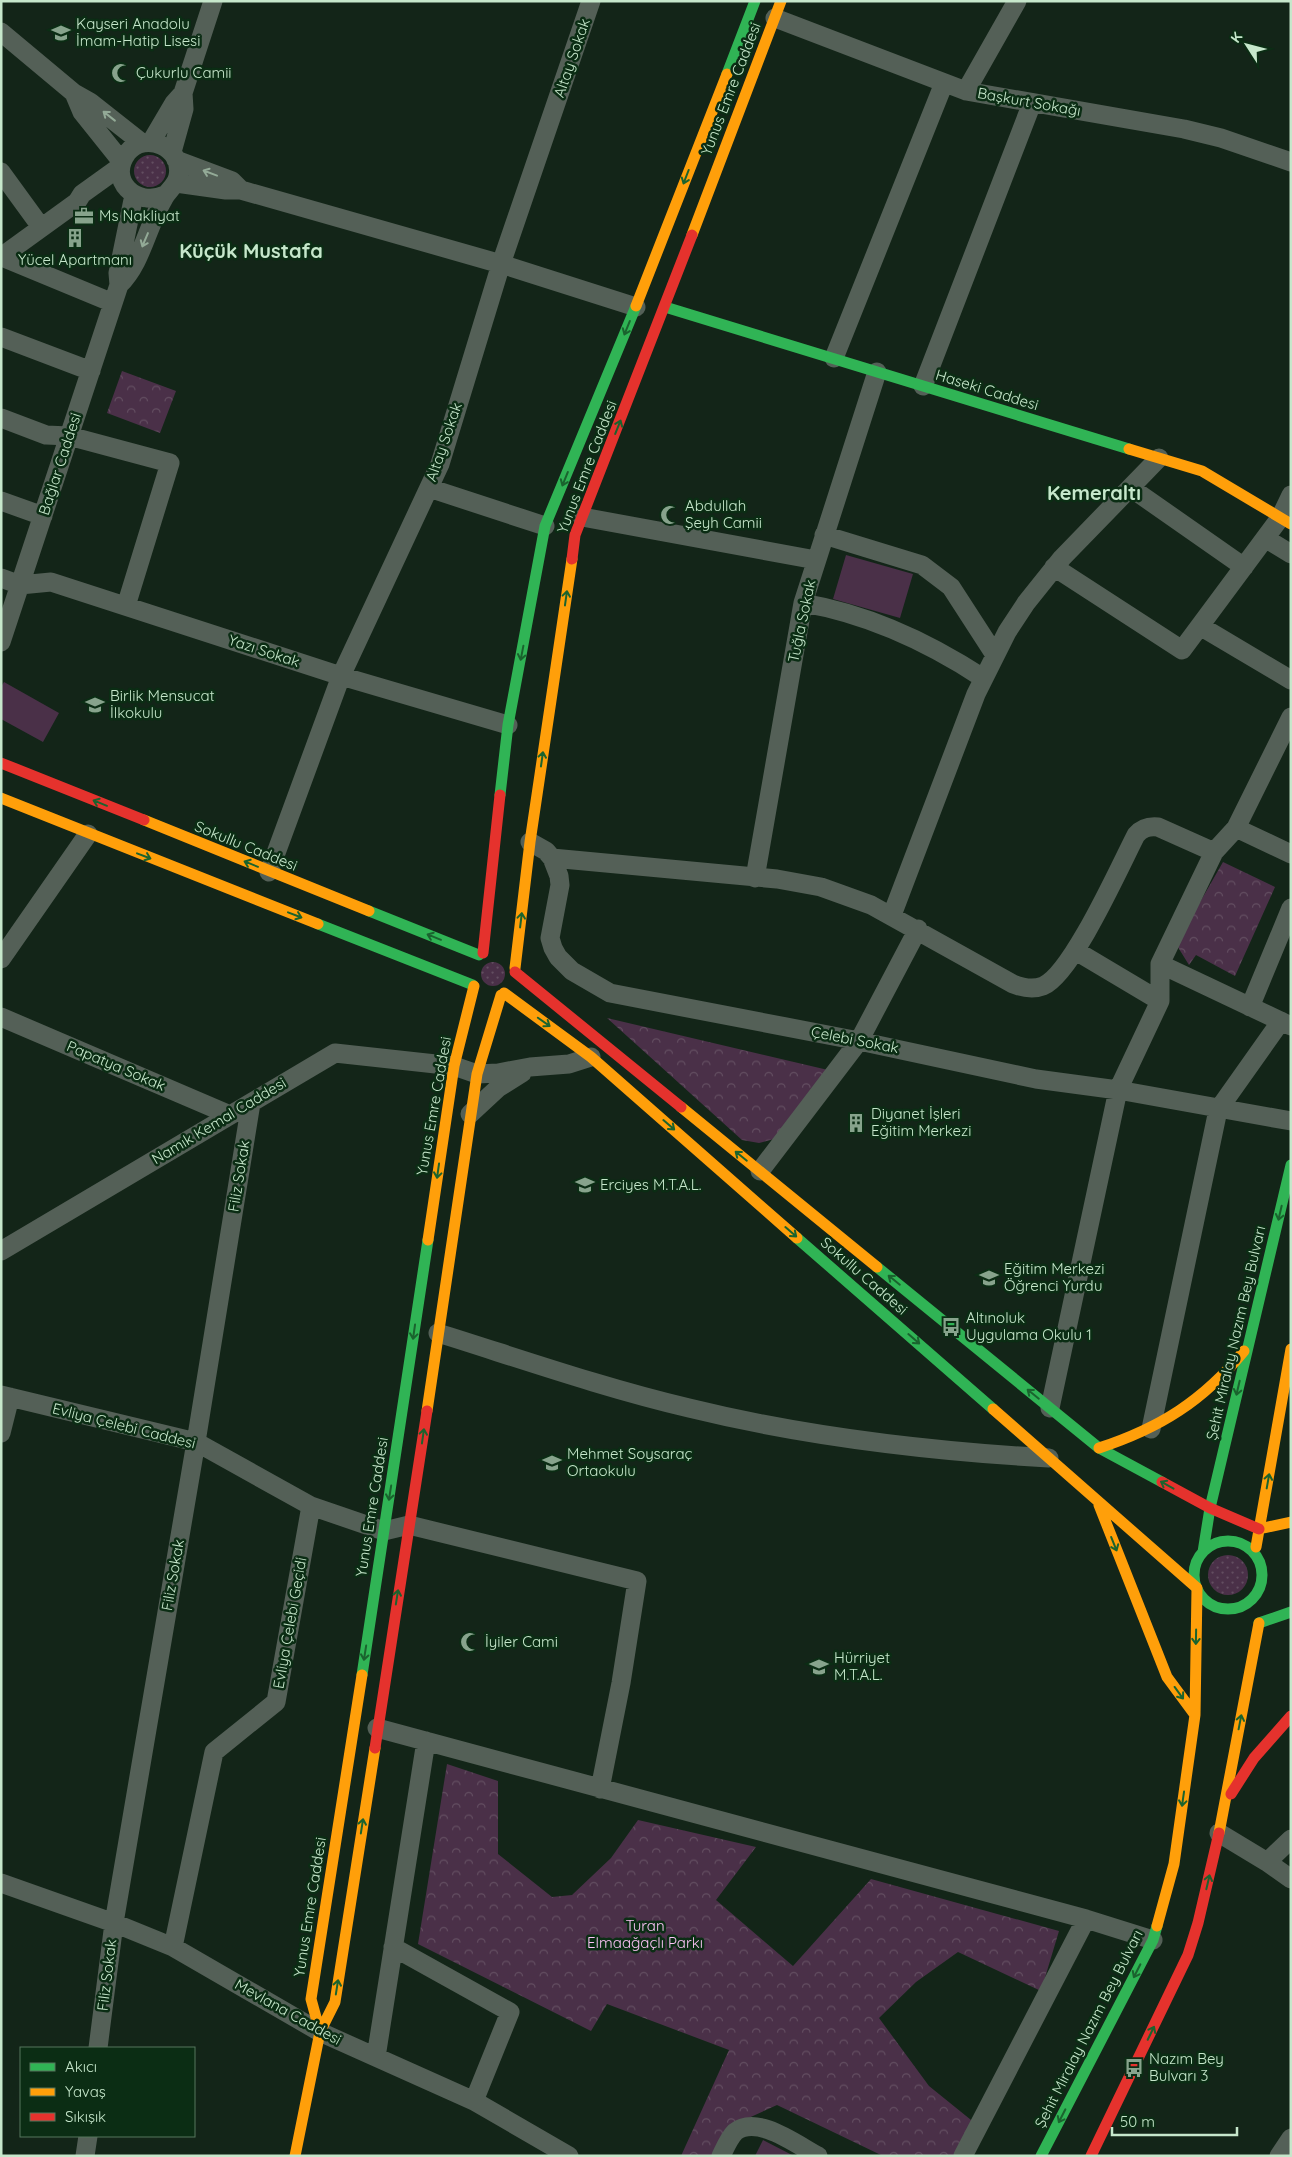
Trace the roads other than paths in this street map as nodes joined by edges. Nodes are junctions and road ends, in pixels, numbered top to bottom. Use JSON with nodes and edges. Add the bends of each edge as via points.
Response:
{"nodes":[{"id":1,"x":213,"y":1,"type":"edge"},
{"id":2,"x":755,"y":1,"type":"edge"},
{"id":3,"x":1017,"y":1,"type":"edge"},
{"id":4,"x":587,"y":2,"type":"edge"},
{"id":5,"x":778,"y":10,"type":"edge"},
{"id":6,"x":2,"y":34,"type":"edge"},
{"id":7,"x":944,"y":83,"type":"junction"},
{"id":8,"x":966,"y":91,"type":"junction"},
{"id":9,"x":74,"y":92,"type":"junction"},
{"id":10,"x":183,"y":93,"type":"junction"},
{"id":11,"x":1032,"y":103,"type":"junction"},
{"id":12,"x":146,"y":142,"type":"junction"},
{"id":13,"x":174,"y":156,"type":"junction"},
{"id":14,"x":1291,"y":162,"type":"edge"},
{"id":15,"x":1,"y":172,"type":"edge"},
{"id":16,"x":125,"y":176,"type":"junction"},
{"id":17,"x":170,"y":189,"type":"junction"},
{"id":18,"x":241,"y":190,"type":"junction"},
{"id":19,"x":41,"y":227,"type":"junction"},
{"id":20,"x":2,"y":257,"type":"edge"},
{"id":21,"x":501,"y":264,"type":"junction"},
{"id":22,"x":116,"y":294,"type":"junction"},
{"id":23,"x":636,"y":307,"type":"junction"},
{"id":24,"x":665,"y":307,"type":"junction"},
{"id":25,"x":1,"y":337,"type":"edge"},
{"id":26,"x":834,"y":358,"type":"junction"},
{"id":27,"x":91,"y":371,"type":"junction"},
{"id":28,"x":877,"y":372,"type":"junction"},
{"id":29,"x":923,"y":386,"type":"junction"},
{"id":30,"x":1,"y":418,"type":"edge"},
{"id":31,"x":69,"y":436,"type":"junction"},
{"id":32,"x":1159,"y":458,"type":"junction"},
{"id":33,"x":429,"y":488,"type":"junction"},
{"id":34,"x":1131,"y":488,"type":"junction"},
{"id":35,"x":1291,"y":495,"type":"edge"},
{"id":36,"x":1,"y":501,"type":"edge"},
{"id":37,"x":43,"y":516,"type":"junction"},
{"id":38,"x":582,"y":517,"type":"junction"},
{"id":39,"x":1285,"y":521,"type":"edge"},
{"id":40,"x":545,"y":526,"type":"junction"},
{"id":41,"x":824,"y":535,"type":"junction"},
{"id":42,"x":1265,"y":538,"type":"junction"},
{"id":43,"x":1291,"y":554,"type":"edge"},
{"id":44,"x":816,"y":560,"type":"junction"},
{"id":45,"x":1054,"y":567,"type":"junction"},
{"id":46,"x":1244,"y":567,"type":"junction"},
{"id":47,"x":1,"y":578,"type":"edge"},
{"id":48,"x":20,"y":585,"type":"junction"},
{"id":49,"x":803,"y":603,"type":"junction"},
{"id":50,"x":126,"y":606,"type":"junction"},
{"id":51,"x":1200,"y":626,"type":"junction"},
{"id":52,"x":1,"y":642,"type":"edge"},
{"id":53,"x":995,"y":655,"type":"junction"},
{"id":54,"x":341,"y":676,"type":"junction"},
{"id":55,"x":984,"y":678,"type":"junction"},
{"id":56,"x":1291,"y":680,"type":"edge"},
{"id":57,"x":1291,"y":717,"type":"edge"},
{"id":58,"x":508,"y":725,"type":"junction"},
{"id":59,"x":1,"y":763,"type":"edge"},
{"id":60,"x":1,"y":798,"type":"edge"},
{"id":61,"x":1236,"y":828,"type":"junction"},
{"id":62,"x":88,"y":834,"type":"junction"},
{"id":63,"x":530,"y":842,"type":"junction"},
{"id":64,"x":1214,"y":852,"type":"junction"},
{"id":65,"x":1291,"y":854,"type":"edge"},
{"id":66,"x":552,"y":858,"type":"junction"},
{"id":67,"x":269,"y":872,"type":"junction"},
{"id":68,"x":755,"y":878,"type":"junction"},
{"id":69,"x":1291,"y":908,"type":"edge"},
{"id":70,"x":892,"y":915,"type":"junction"},
{"id":71,"x":918,"y":929,"type":"junction"},
{"id":72,"x":1076,"y":951,"type":"junction"},
{"id":73,"x":484,"y":958,"type":"junction"},
{"id":74,"x":1,"y":959,"type":"edge"},
{"id":75,"x":1160,"y":964,"type":"junction"},
{"id":76,"x":515,"y":970,"type":"junction"},
{"id":77,"x":473,"y":985,"type":"junction"},
{"id":78,"x":495,"y":995,"type":"junction"},
{"id":79,"x":1160,"y":1002,"type":"junction"},
{"id":80,"x":1250,"y":1007,"type":"junction"},
{"id":81,"x":1,"y":1017,"type":"edge"},
{"id":82,"x":1286,"y":1023,"type":"edge"},
{"id":83,"x":859,"y":1041,"type":"junction"},
{"id":84,"x":591,"y":1057,"type":"junction"},
{"id":85,"x":454,"y":1066,"type":"junction"},
{"id":86,"x":530,"y":1068,"type":"junction"},
{"id":87,"x":477,"y":1074,"type":"junction"},
{"id":88,"x":1118,"y":1090,"type":"junction"},
{"id":89,"x":251,"y":1102,"type":"junction"},
{"id":90,"x":1218,"y":1110,"type":"junction"},
{"id":91,"x":470,"y":1114,"type":"junction"},
{"id":92,"x":230,"y":1115,"type":"junction"},
{"id":93,"x":1291,"y":1121,"type":"edge"},
{"id":94,"x":1291,"y":1165,"type":"edge"},
{"id":95,"x":760,"y":1171,"type":"junction"},
{"id":96,"x":1,"y":1251,"type":"edge"},
{"id":97,"x":438,"y":1333,"type":"junction"},
{"id":98,"x":1249,"y":1343,"type":"junction"},
{"id":99,"x":1290,"y":1356,"type":"edge"},
{"id":100,"x":5,"y":1396,"type":"edge"},
{"id":101,"x":1050,"y":1408,"type":"junction"},
{"id":102,"x":1151,"y":1429,"type":"junction"},
{"id":103,"x":1,"y":1433,"type":"edge"},
{"id":104,"x":196,"y":1442,"type":"junction"},
{"id":105,"x":1099,"y":1448,"type":"junction"},
{"id":106,"x":1049,"y":1458,"type":"junction"},
{"id":107,"x":1096,"y":1499,"type":"junction"},
{"id":108,"x":311,"y":1506,"type":"junction"},
{"id":109,"x":1210,"y":1508,"type":"junction"},
{"id":110,"x":1291,"y":1522,"type":"edge"},
{"id":111,"x":408,"y":1525,"type":"junction"},
{"id":112,"x":1259,"y":1529,"type":"junction"},
{"id":113,"x":384,"y":1531,"type":"junction"},
{"id":114,"x":1203,"y":1552,"type":"junction"},
{"id":115,"x":1254,"y":1553,"type":"junction"},
{"id":116,"x":1197,"y":1588,"type":"junction"},
{"id":117,"x":1246,"y":1604,"type":"junction"},
{"id":118,"x":1291,"y":1612,"type":"edge"},
{"id":119,"x":1259,"y":1623,"type":"junction"},
{"id":120,"x":1195,"y":1715,"type":"junction"},
{"id":121,"x":1291,"y":1716,"type":"edge"},
{"id":122,"x":377,"y":1728,"type":"junction"},
{"id":123,"x":426,"y":1741,"type":"junction"},
{"id":124,"x":600,"y":1789,"type":"junction"},
{"id":125,"x":1224,"y":1803,"type":"junction"},
{"id":126,"x":1219,"y":1833,"type":"junction"},
{"id":127,"x":1291,"y":1839,"type":"edge"},
{"id":128,"x":1267,"y":1862,"type":"junction"},
{"id":129,"x":1291,"y":1879,"type":"edge"},
{"id":130,"x":1,"y":1883,"type":"edge"},
{"id":131,"x":1086,"y":1919,"type":"junction"},
{"id":132,"x":114,"y":1923,"type":"junction"},
{"id":133,"x":1153,"y":1940,"type":"junction"},
{"id":134,"x":173,"y":1947,"type":"junction"},
{"id":135,"x":393,"y":1947,"type":"junction"},
{"id":136,"x":320,"y":2032,"type":"junction"},
{"id":137,"x":98,"y":2047,"type":"edge"},
{"id":138,"x":376,"y":2058,"type":"junction"},
{"id":139,"x":474,"y":2101,"type":"junction"},
{"id":140,"x":88,"y":2137,"type":"edge"},
{"id":141,"x":1291,"y":2138,"type":"edge"},
{"id":142,"x":85,"y":2156,"type":"edge"},
{"id":143,"x":296,"y":2156,"type":"edge"},
{"id":144,"x":569,"y":2156,"type":"edge"},
{"id":145,"x":721,"y":2156,"type":"edge"},
{"id":146,"x":818,"y":2156,"type":"edge"},
{"id":147,"x":963,"y":2156,"type":"edge"},
{"id":148,"x":1042,"y":2156,"type":"edge"},
{"id":149,"x":1092,"y":2156,"type":"edge"},
{"id":150,"x":1279,"y":2156,"type":"edge"}],
"edges":[{"from":1,"to":10,"type":"street"},
{"from":2,"to":23,"type":"main road","name":"Yunus Emre Caddesi","one_way":true},
{"from":3,"to":8,"type":"street"},
{"from":4,"to":21,"type":"street","name":"Altay Sokak"},
{"from":5,"to":7,"type":"street","name":"Başkurt Sokağı"},
{"from":5,"to":24,"type":"main road","name":"Yunus Emre Caddesi"},
{"from":6,"to":9,"type":"street"},
{"from":7,"to":8,"type":"street","name":"Başkurt Sokağı"},
{"from":7,"to":26,"type":"street"},
{"from":8,"to":11,"type":"street","name":"Başkurt Sokağı"},
{"from":12,"to":9,"type":"street","one_way":true},
{"from":9,"to":16,"type":"street","via":[[82,112]]},
{"from":10,"to":12,"type":"street"},
{"from":10,"to":13,"type":"street","via":[[184,109]]},
{"from":11,"to":14,"type":"street","name":"Başkurt Sokağı","via":[[1184,129]]},
{"from":11,"to":29,"type":"street"},
{"from":12,"to":13,"type":"street","via":[[166,147]]},
{"from":12,"to":16,"type":"street","via":[[130,150]]},
{"from":13,"to":17,"type":"street","via":[[178,176]]},
{"from":18,"to":13,"type":"street","one_way":true,"via":[[232,181]]},
{"from":15,"to":19,"type":"street"},
{"from":16,"to":17,"type":"street","via":[[149,200]]},
{"from":16,"to":19,"type":"street","via":[[82,194],[77,202]]},
{"from":16,"to":22,"type":"street","name":"Bağlar Caddesi"},
{"from":17,"to":18,"type":"street"},
{"from":17,"to":22,"type":"street","name":"Bağlar Caddesi","one_way":true,"via":[[130,275]]},
{"from":18,"to":21,"type":"street"},
{"from":19,"to":20,"type":"street"},
{"from":20,"to":22,"type":"street"},
{"from":21,"to":23,"type":"street"},
{"from":21,"to":33,"type":"street","name":"Altay Sokak","via":[[440,464]]},
{"from":22,"to":27,"type":"street","name":"Bağlar Caddesi"},
{"from":23,"to":40,"type":"main road","name":"Yunus Emre Caddesi","one_way":true},
{"from":24,"to":26,"type":"main road","name":"Haseki Caddesi"},
{"from":38,"to":24,"type":"main road","name":"Yunus Emre Caddesi","one_way":true},
{"from":25,"to":27,"type":"street"},
{"from":26,"to":28,"type":"main road","name":"Haseki Caddesi"},
{"from":27,"to":31,"type":"street","name":"Bağlar Caddesi"},
{"from":28,"to":29,"type":"main road","name":"Haseki Caddesi"},
{"from":28,"to":41,"type":"street","name":"Tuğla Sokak"},
{"from":29,"to":32,"type":"main road","name":"Haseki Caddesi"},
{"from":30,"to":31,"type":"street","via":[[46,435]]},
{"from":31,"to":37,"type":"street","name":"Bağlar Caddesi"},
{"from":31,"to":50,"type":"street","via":[[170,463]]},
{"from":32,"to":34,"type":"street"},
{"from":32,"to":39,"type":"main road","name":"Haseki Caddesi","via":[[1202,471]]},
{"from":33,"to":40,"type":"street"},
{"from":33,"to":54,"type":"street","name":"Altay Sokak"},
{"from":34,"to":45,"type":"street"},
{"from":34,"to":46,"type":"street"},
{"from":35,"to":39,"type":"street"},
{"from":36,"to":37,"type":"street"},
{"from":37,"to":48,"type":"street","name":"Bağlar Caddesi"},
{"from":38,"to":44,"type":"street"},
{"from":63,"to":38,"type":"main road","name":"Yunus Emre Caddesi","one_way":true,"via":[[575,535]]},
{"from":39,"to":42,"type":"street"},
{"from":40,"to":58,"type":"main road","name":"Yunus Emre Caddesi","one_way":true},
{"from":41,"to":44,"type":"street","name":"Tuğla Sokak"},
{"from":41,"to":53,"type":"street","via":[[922,565],[951,587]]},
{"from":42,"to":43,"type":"street"},
{"from":42,"to":46,"type":"street"},
{"from":44,"to":49,"type":"street","name":"Tuğla Sokak"},
{"from":45,"to":51,"type":"street","via":[[1182,650]]},
{"from":45,"to":53,"type":"street","via":[[1026,603]]},
{"from":46,"to":51,"type":"street"},
{"from":47,"to":48,"type":"street"},
{"from":48,"to":50,"type":"street","name":"Yazı Sokak","via":[[51,582]]},
{"from":48,"to":52,"type":"street","name":"Bağlar Caddesi"},
{"from":49,"to":55,"type":"street","via":[[844,612],[906,634]]},
{"from":49,"to":68,"type":"street","name":"Tuğla Sokak"},
{"from":50,"to":54,"type":"street","name":"Yazı Sokak"},
{"from":51,"to":56,"type":"street"},
{"from":53,"to":55,"type":"street"},
{"from":54,"to":58,"type":"street","name":"Yazı Sokak"},
{"from":54,"to":67,"type":"street","name":"Altay Sokak"},
{"from":55,"to":70,"type":"street"},
{"from":57,"to":61,"type":"street"},
{"from":58,"to":73,"type":"main road","name":"Yunus Emre Caddesi"},
{"from":67,"to":59,"type":"main road","name":"Sokullu Caddesi","one_way":true},
{"from":60,"to":62,"type":"main road"},
{"from":61,"to":64,"type":"street"},
{"from":61,"to":65,"type":"street"},
{"from":62,"to":74,"type":"street"},
{"from":62,"to":77,"type":"main road","one_way":true},
{"from":63,"to":66,"type":"street"},
{"from":76,"to":63,"type":"main road","name":"Yunus Emre Caddesi","one_way":true},
{"from":64,"to":72,"type":"street","via":[[1158,826],[1140,830]]},
{"from":64,"to":75,"type":"street"},
{"from":66,"to":68,"type":"street"},
{"from":66,"to":83,"type":"street","name":"Çelebi Sokak","via":[[557,866],[560,885],[550,938],[558,957],[572,971],[610,993]]},
{"from":73,"to":67,"type":"main road","name":"Sokullu Caddesi","one_way":true},
{"from":68,"to":70,"type":"street","via":[[821,887]]},
{"from":69,"to":80,"type":"street"},
{"from":70,"to":71,"type":"street"},
{"from":71,"to":72,"type":"street","via":[[1022,987],[1033,988],[1052,981]]},
{"from":71,"to":83,"type":"street"},
{"from":72,"to":79,"type":"street"},
{"from":73,"to":76,"type":"main road","via":[[512,961]]},
{"from":73,"to":77,"type":"main road"},
{"from":75,"to":79,"type":"street"},
{"from":75,"to":80,"type":"street"},
{"from":76,"to":78,"type":"main road","via":[[514,982]]},
{"from":95,"to":76,"type":"main road","name":"Sokullu Caddesi","one_way":true},
{"from":77,"to":78,"type":"main road"},
{"from":77,"to":85,"type":"main road","name":"Yunus Emre Caddesi"},
{"from":78,"to":84,"type":"main road","name":"Sokullu Caddesi","one_way":true},
{"from":78,"to":87,"type":"main road","name":"Yunus Emre Caddesi"},
{"from":79,"to":88,"type":"street"},
{"from":80,"to":82,"type":"street"},
{"from":81,"to":92,"type":"street","name":"Papatya Sokak"},
{"from":82,"to":90,"type":"street"},
{"from":83,"to":88,"type":"street","name":"Çelebi Sokak","via":[[1036,1078]]},
{"from":83,"to":95,"type":"street"},
{"from":84,"to":86,"type":"street","via":[[569,1064]]},
{"from":84,"to":106,"type":"main road","name":"Sokullu Caddesi","one_way":true},
{"from":85,"to":87,"type":"street","name":"Namık Kemal Caddesi"},
{"from":85,"to":89,"type":"street","name":"Namık Kemal Caddesi","via":[[335,1053]]},
{"from":85,"to":113,"type":"main road","name":"Yunus Emre Caddesi","one_way":true},
{"from":86,"to":87,"type":"street"},
{"from":86,"to":91,"type":"street","via":[[498,1088]]},
{"from":87,"to":91,"type":"main road","name":"Yunus Emre Caddesi"},
{"from":88,"to":90,"type":"street","name":"Çelebi Sokak"},
{"from":88,"to":101,"type":"street"},
{"from":89,"to":92,"type":"street","name":"Namık Kemal Caddesi"},
{"from":89,"to":104,"type":"street","name":"Filiz Sokak"},
{"from":90,"to":93,"type":"street","name":"Çelebi Sokak"},
{"from":90,"to":102,"type":"street"},
{"from":91,"to":97,"type":"main road","name":"Yunus Emre Caddesi"},
{"from":92,"to":96,"type":"street","name":"Namık Kemal Caddesi"},
{"from":94,"to":98,"type":"main road","name":"Şehit Miralay Nazım Bey Bulvarı","one_way":true},
{"from":101,"to":95,"type":"main road","name":"Sokullu Caddesi","one_way":true},
{"from":97,"to":106,"type":"street","via":[[636,1395],[742,1420],[851,1440]]},
{"from":111,"to":97,"type":"main road","name":"Yunus Emre Caddesi","one_way":true},
{"from":98,"to":102,"type":"main road","via":[[1218,1382],[1199,1399]]},
{"from":98,"to":109,"type":"main road","name":"Şehit Miralay Nazım Bey Bulvarı","one_way":true},
{"from":112,"to":99,"type":"main road","one_way":true},
{"from":100,"to":103,"type":"street"},
{"from":100,"to":104,"type":"street","name":"Evliya Çelebi Caddesi"},
{"from":101,"to":105,"type":"main road","name":"Sokullu Caddesi"},
{"from":102,"to":105,"type":"main road"},
{"from":104,"to":108,"type":"street","name":"Evliya Çelebi Caddesi"},
{"from":104,"to":132,"type":"street","name":"Filiz Sokak"},
{"from":109,"to":105,"type":"main road","name":"Sokullu Caddesi","one_way":true},
{"from":106,"to":107,"type":"main road","name":"Sokullu Caddesi"},
{"from":107,"to":116,"type":"main road","name":"Sokullu Caddesi"},
{"from":107,"to":120,"type":"main road","one_way":true,"via":[[1167,1677]]},
{"from":108,"to":113,"type":"street","name":"Evliya Çelebi Caddesi"},
{"from":108,"to":134,"type":"street","name":"Evliya Çelebi Geçidi","via":[[276,1702],[214,1752]]},
{"from":109,"to":112,"type":"main road","name":"Sokullu Caddesi"},
{"from":109,"to":114,"type":"main road","name":"Şehit Miralay Nazım Bey Bulvarı"},
{"from":110,"to":112,"type":"main road"},
{"from":111,"to":113,"type":"street"},
{"from":122,"to":111,"type":"main road","name":"Yunus Emre Caddesi","one_way":true},
{"from":111,"to":124,"type":"street","via":[[637,1581]]},
{"from":112,"to":115,"type":"main road"},
{"from":113,"to":136,"type":"main road","name":"Yunus Emre Caddesi","one_way":true,"via":[[311,1999]]},
{"from":114,"to":115,"type":"main road","via":[[1229,1540],[1248,1546]]},
{"from":114,"to":116,"type":"main road","via":[[1195,1569]]},
{"from":115,"to":117,"type":"main road","via":[[1260,1561],[1262,1580],[1254,1597]]},
{"from":116,"to":117,"type":"main road","via":[[1202,1597],[1218,1607],[1237,1608]]},
{"from":116,"to":120,"type":"main road","name":"Şehit Miralay Nazım Bey Bulvarı","one_way":true},
{"from":117,"to":119,"type":"main road"},
{"from":118,"to":119,"type":"main road"},
{"from":125,"to":119,"type":"main road","one_way":true},
{"from":120,"to":133,"type":"main road","name":"Şehit Miralay Nazım Bey Bulvarı","one_way":true,"via":[[1174,1864]]},
{"from":121,"to":125,"type":"main road","via":[[1254,1758]]},
{"from":122,"to":123,"type":"street"},
{"from":136,"to":122,"type":"main road","name":"Yunus Emre Caddesi","one_way":true,"via":[[335,2002]]},
{"from":123,"to":124,"type":"street"},
{"from":123,"to":135,"type":"street"},
{"from":124,"to":131,"type":"street"},
{"from":125,"to":126,"type":"main road"},
{"from":126,"to":128,"type":"street"},
{"from":149,"to":126,"type":"main road","one_way":true,"via":[[1188,1955]]},
{"from":127,"to":128,"type":"street"},
{"from":128,"to":129,"type":"street"},
{"from":130,"to":132,"type":"street","name":"Mevlana Caddesi"},
{"from":131,"to":133,"type":"street"},
{"from":131,"to":147,"type":"street"},
{"from":132,"to":134,"type":"street","name":"Mevlana Caddesi"},
{"from":132,"to":137,"type":"street","name":"Filiz Sokak"},
{"from":133,"to":148,"type":"main road","name":"Şehit Miralay Nazım Bey Bulvarı","one_way":true},
{"from":134,"to":136,"type":"street","name":"Mevlana Caddesi"},
{"from":135,"to":138,"type":"street"},
{"from":135,"to":139,"type":"street","via":[[510,2012]]},
{"from":136,"to":138,"type":"street","name":"Mevlana Caddesi"},
{"from":136,"to":143,"type":"main road","name":"Yunus Emre Caddesi"},
{"from":138,"to":139,"type":"street","name":"Mevlana Caddesi"},
{"from":139,"to":144,"type":"street","name":"Mevlana Caddesi"},
{"from":140,"to":142,"type":"street"},
{"from":141,"to":150,"type":"street"},
{"from":145,"to":146,"type":"street","via":[[736,2132],[753,2125]]}]}
